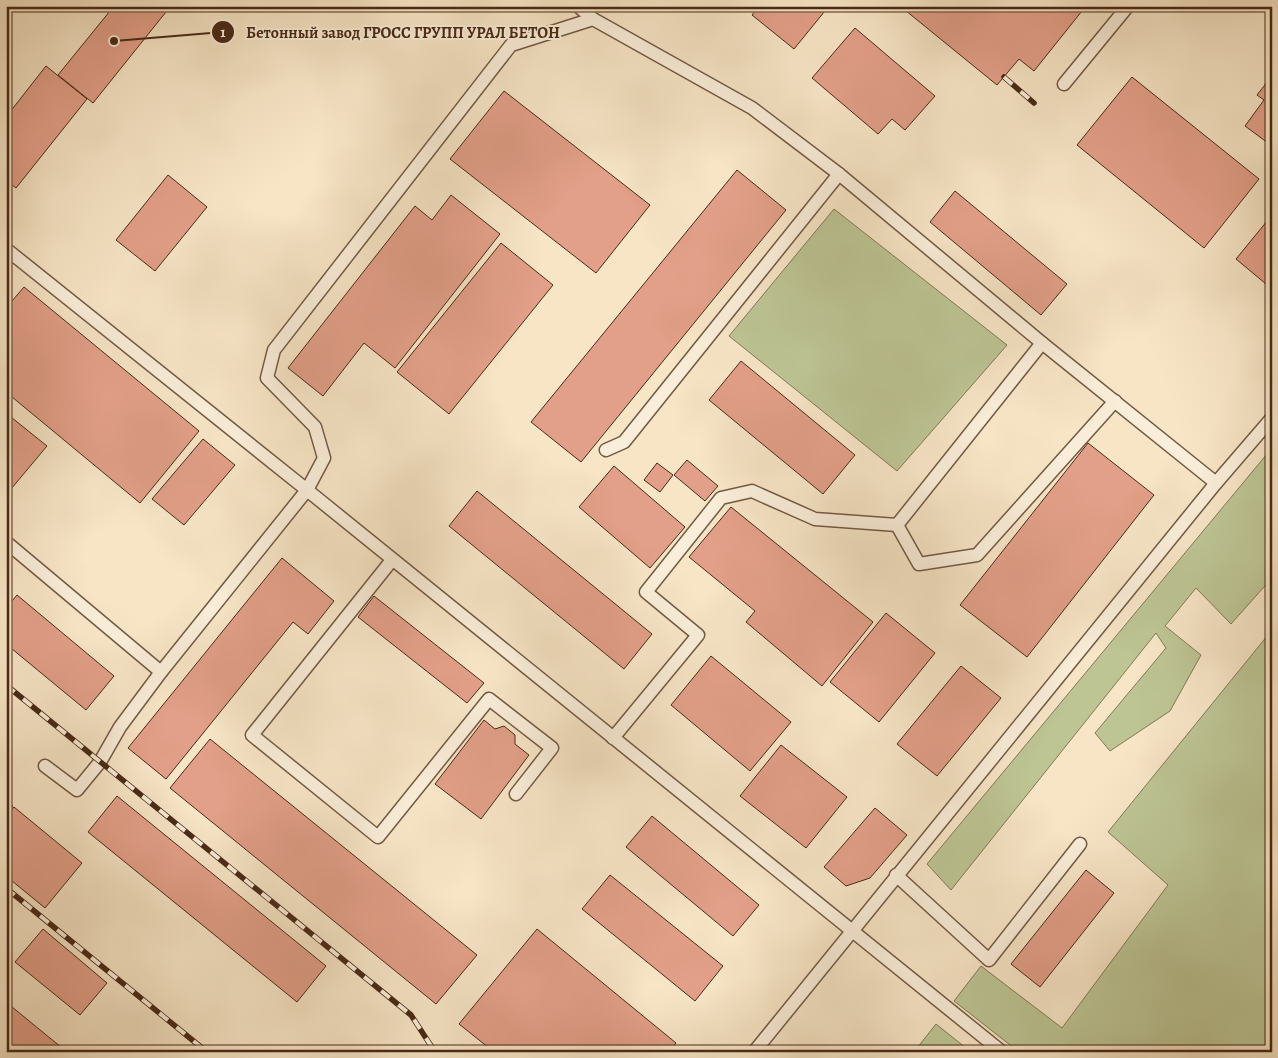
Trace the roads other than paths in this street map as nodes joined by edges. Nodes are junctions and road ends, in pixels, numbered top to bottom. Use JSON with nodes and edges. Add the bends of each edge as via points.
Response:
{"nodes":[{"id":1,"x":578,"y":6,"type":"edge"},
{"id":2,"x":1128,"y":6,"type":"edge"},
{"id":3,"x":593,"y":19,"type":"junction"},
{"id":4,"x":1064,"y":84,"type":"dead end"},
{"id":5,"x":839,"y":174,"type":"junction"},
{"id":6,"x":6,"y":249,"type":"edge"},
{"id":7,"x":1042,"y":343,"type":"junction"},
{"id":8,"x":1115,"y":401,"type":"junction"},
{"id":9,"x":1272,"y":418,"type":"edge"},
{"id":10,"x":606,"y":450,"type":"dead end"},
{"id":11,"x":1216,"y":483,"type":"junction"},
{"id":12,"x":307,"y":490,"type":"junction"},
{"id":13,"x":897,"y":525,"type":"junction"},
{"id":14,"x":6,"y":542,"type":"edge"},
{"id":15,"x":392,"y":560,"type":"junction"},
{"id":16,"x":160,"y":672,"type":"junction"},
{"id":17,"x":613,"y":738,"type":"junction"},
{"id":18,"x":46,"y":766,"type":"dead end"},
{"id":19,"x":516,"y":794,"type":"dead end"},
{"id":20,"x":1080,"y":844,"type":"dead end"},
{"id":21,"x":896,"y":875,"type":"junction"},
{"id":22,"x":851,"y":931,"type":"junction"},
{"id":23,"x":754,"y":1052,"type":"edge"},
{"id":24,"x":1002,"y":1052,"type":"edge"}],
"edges":[{"from":1,"to":3,"type":"lane"},
{"from":2,"to":4,"type":"lane"},
{"from":3,"to":5,"type":"lane","via":[[752,108]]},
{"from":3,"to":12,"type":"lane","via":[[511,45],[274,350],[267,378],[315,427],[324,458]]},
{"from":5,"to":7,"type":"lane"},
{"from":5,"to":10,"type":"lane","via":[[624,442]]},
{"from":6,"to":12,"type":"lane"},
{"from":7,"to":8,"type":"lane"},
{"from":7,"to":13,"type":"lane"},
{"from":8,"to":11,"type":"lane"},
{"from":8,"to":13,"type":"lane","via":[[978,555],[918,564]]},
{"from":9,"to":11,"type":"lane"},
{"from":11,"to":21,"type":"lane"},
{"from":12,"to":15,"type":"lane"},
{"from":12,"to":16,"type":"lane"},
{"from":13,"to":17,"type":"lane","via":[[815,519],[752,491],[721,498],[646,592],[698,635]]},
{"from":14,"to":16,"type":"lane"},
{"from":15,"to":17,"type":"lane"},
{"from":15,"to":19,"type":"lane","via":[[252,735],[378,837],[489,699],[552,748]]},
{"from":16,"to":18,"type":"lane","via":[[120,727],[100,762],[77,790]]},
{"from":17,"to":22,"type":"lane"},
{"from":20,"to":21,"type":"lane","via":[[989,960]]},
{"from":21,"to":22,"type":"lane"},
{"from":22,"to":23,"type":"lane"},
{"from":22,"to":24,"type":"lane"}]}
